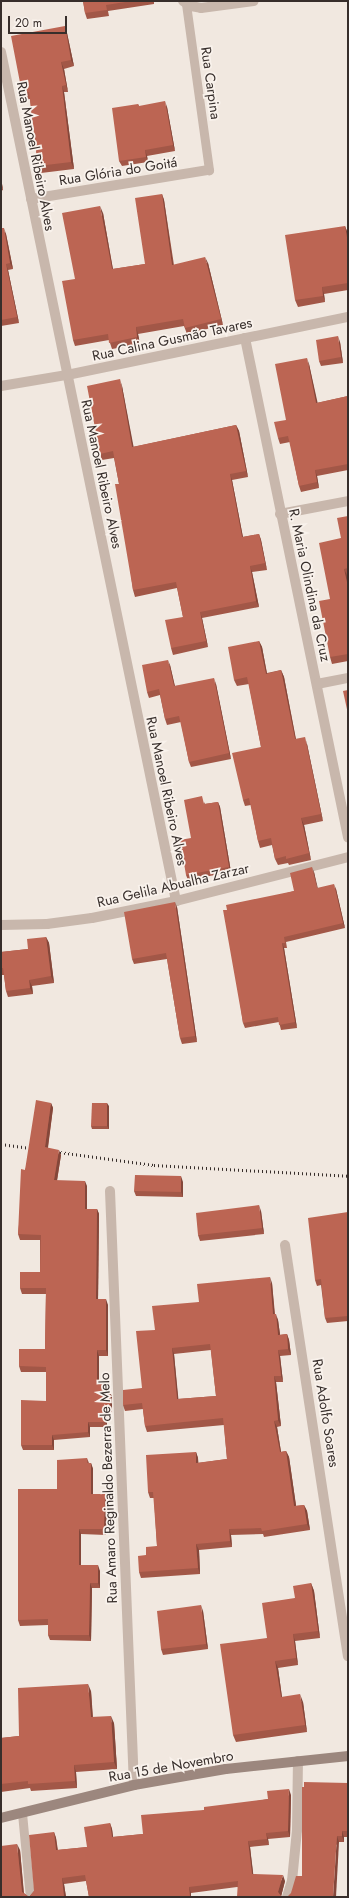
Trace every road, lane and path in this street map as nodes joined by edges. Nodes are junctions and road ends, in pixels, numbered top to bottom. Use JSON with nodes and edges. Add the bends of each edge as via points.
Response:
{"nodes":[{"id":1,"x":254,"y":1,"type":"edge"},
{"id":2,"x":184,"y":2,"type":"edge"},
{"id":3,"x":1,"y":52,"type":"edge"},
{"id":4,"x":209,"y":170,"type":"joint"},
{"id":5,"x":31,"y":199,"type":"junction"},
{"id":6,"x":348,"y":317,"type":"edge"},
{"id":7,"x":245,"y":338,"type":"junction"},
{"id":8,"x":67,"y":375,"type":"junction"},
{"id":9,"x":1,"y":386,"type":"edge"},
{"id":10,"x":348,"y":501,"type":"edge"},
{"id":11,"x":280,"y":514,"type":"junction"},
{"id":12,"x":348,"y":678,"type":"edge"},
{"id":13,"x":317,"y":684,"type":"junction"},
{"id":14,"x":348,"y":837,"type":"edge"},
{"id":15,"x":348,"y":857,"type":"edge"},
{"id":16,"x":176,"y":900,"type":"junction"},
{"id":17,"x":1,"y":925,"type":"edge"},
{"id":18,"x":110,"y":1191,"type":"dead end"},
{"id":19,"x":285,"y":1245,"type":"dead end"},
{"id":20,"x":348,"y":1656,"type":"edge"},
{"id":21,"x":348,"y":1756,"type":"edge"},
{"id":22,"x":298,"y":1761,"type":"junction"},
{"id":23,"x":134,"y":1785,"type":"junction"},
{"id":24,"x":22,"y":1813,"type":"junction"},
{"id":25,"x":1,"y":1818,"type":"edge"},
{"id":26,"x":30,"y":1897,"type":"edge"},
{"id":27,"x":287,"y":1897,"type":"edge"}],
"edges":[{"from":1,"to":2,"type":"street","via":[[205,7]]},
{"from":2,"to":4,"type":"lane","name":"Rua Carpina"},
{"from":3,"to":5,"type":"street","name":"Rua Manoel Ribeiro Alves"},
{"from":4,"to":5,"type":"street","name":"Rua Glória do Goitá"},
{"from":5,"to":8,"type":"street","name":"Rua Manoel Ribeiro Alves"},
{"from":6,"to":7,"type":"street","name":"Rua Calina Gusmão Tavares"},
{"from":7,"to":8,"type":"street","name":"Rua Calina Gusmão Tavares"},
{"from":7,"to":11,"type":"street","name":"R. Maria Olindina da Cruz"},
{"from":8,"to":9,"type":"street","name":"Rua Calina Gusmão Tavares"},
{"from":8,"to":16,"type":"street","name":"Rua Manoel Ribeiro Alves"},
{"from":10,"to":11,"type":"street"},
{"from":11,"to":13,"type":"street","name":"R. Maria Olindina da Cruz"},
{"from":12,"to":13,"type":"street"},
{"from":13,"to":14,"type":"street","name":"R. Maria Olindina da Cruz"},
{"from":15,"to":16,"type":"street","name":"Rua Gelila Abualha Zarzar"},
{"from":16,"to":17,"type":"street","name":"Rua Gelila Abualha Zarzar","via":[[92,918],[41,924]]},
{"from":18,"to":23,"type":"street","name":"Rua Amaro Reginaldo Bezerra de Melo"},
{"from":19,"to":20,"type":"street","name":"Rua Adolfo Soares"},
{"from":21,"to":22,"type":"main road","name":"Rua 15 de Novembro"},
{"from":22,"to":23,"type":"main road","name":"Rua 15 de Novembro","via":[[226,1769]]},
{"from":22,"to":27,"type":"street","via":[[297,1837],[292,1881]]},
{"from":23,"to":24,"type":"main road","name":"Rua 15 de Novembro"},
{"from":24,"to":25,"type":"main road","name":"Rua 15 de Novembro"},
{"from":24,"to":26,"type":"lane"}]}
